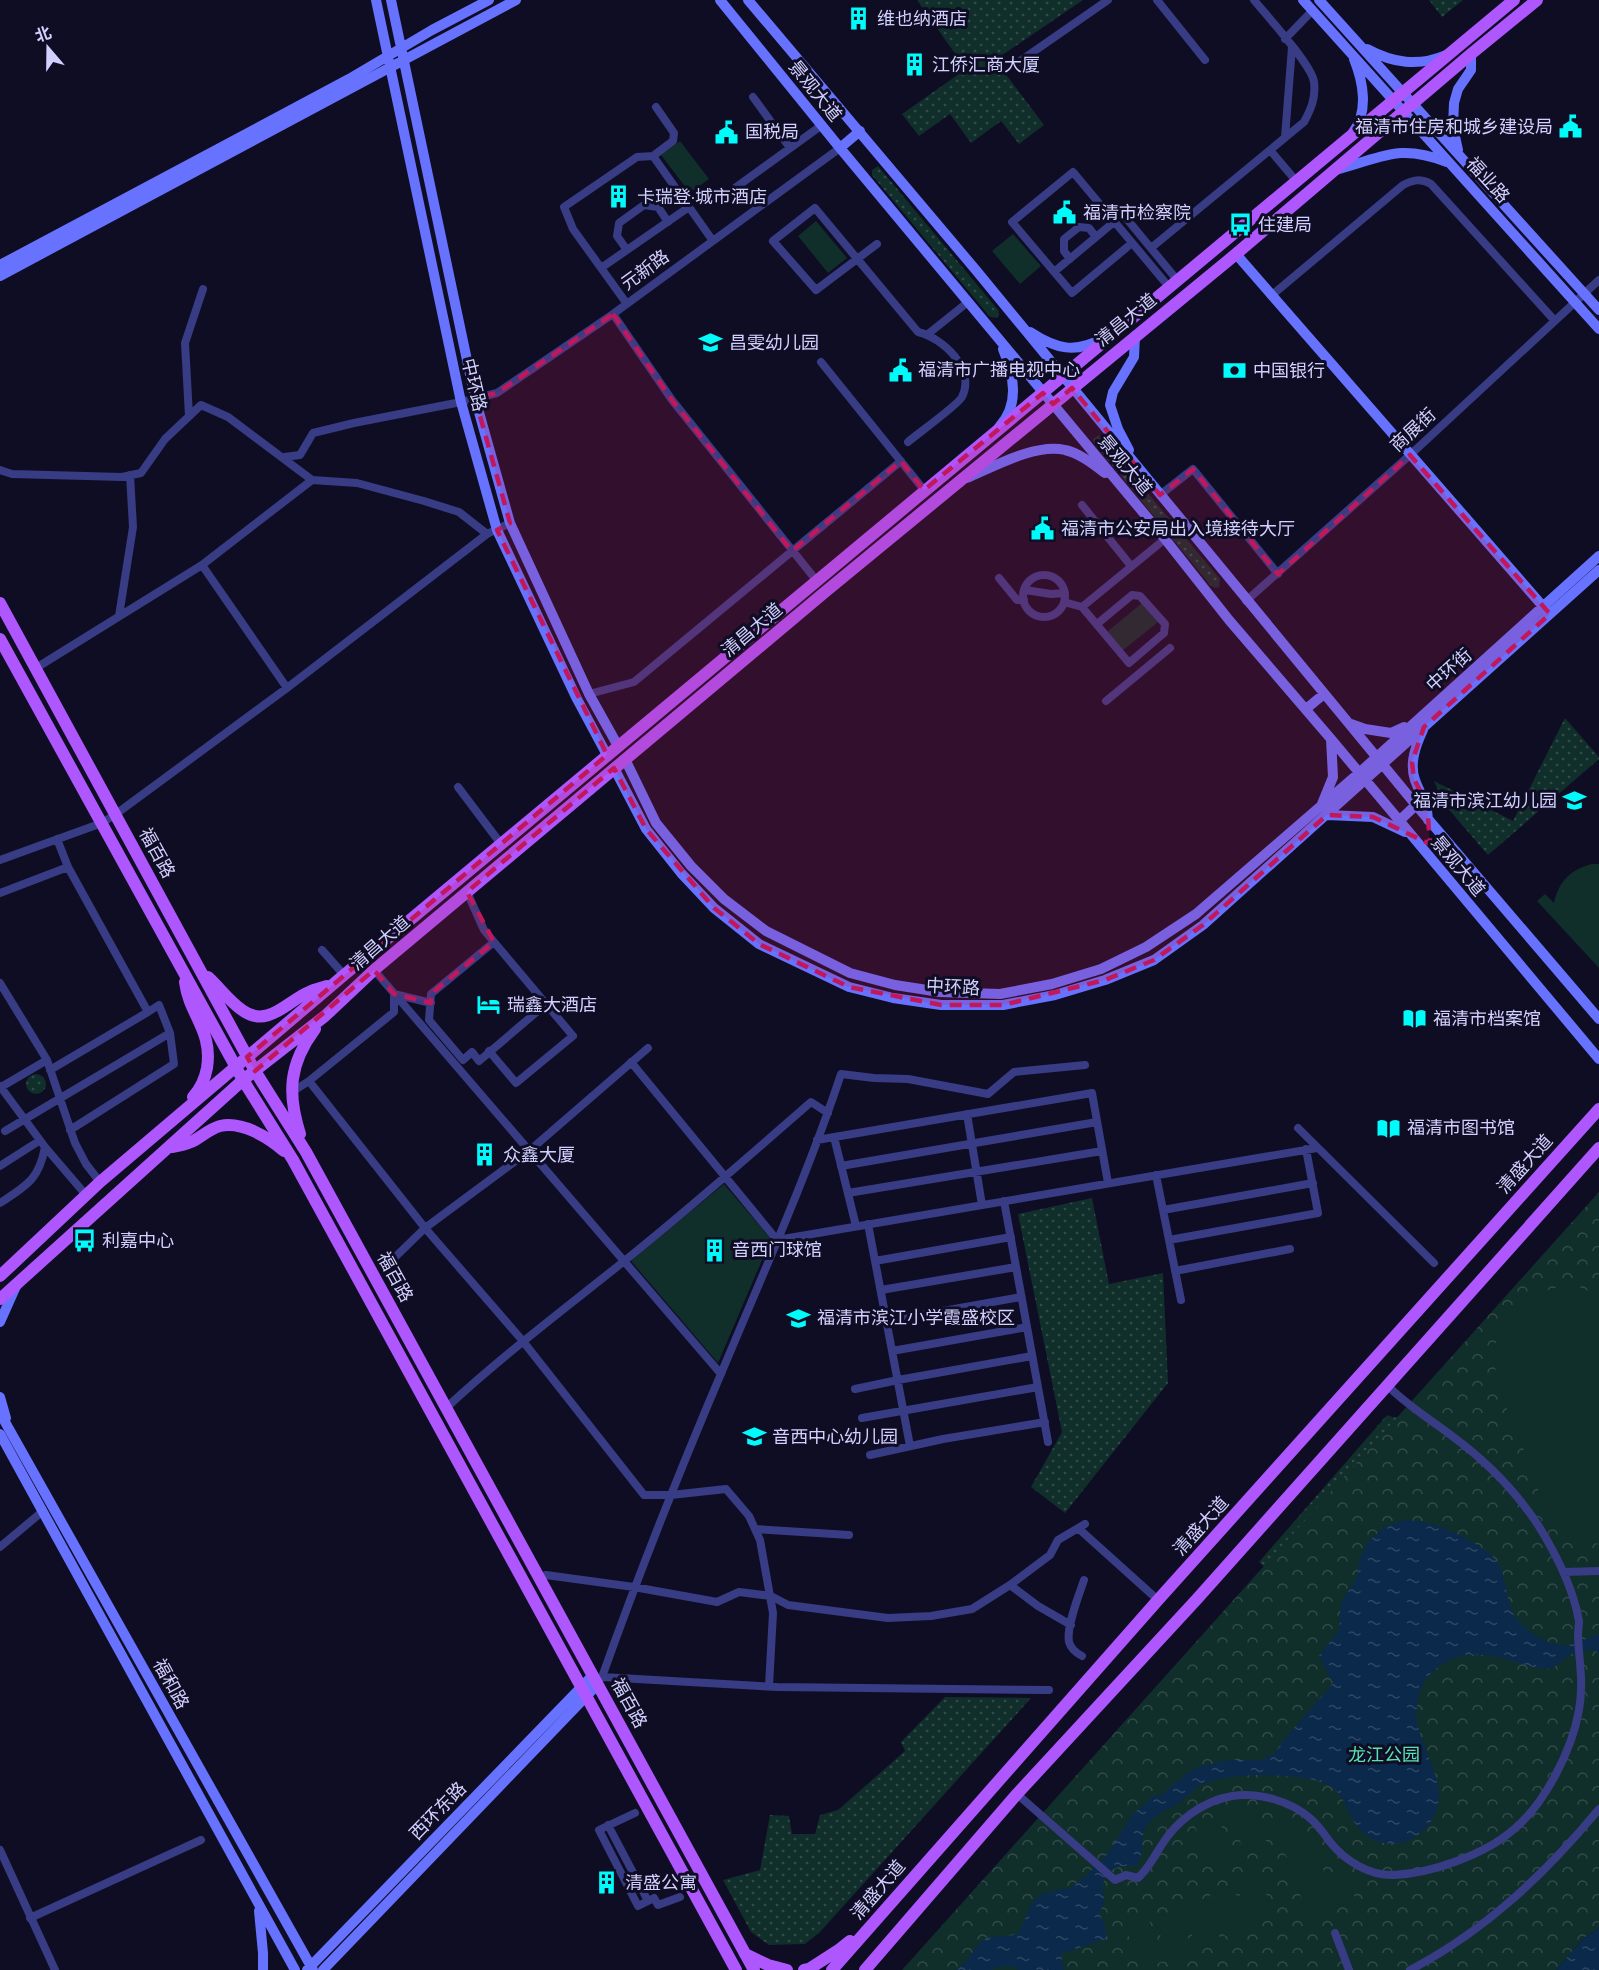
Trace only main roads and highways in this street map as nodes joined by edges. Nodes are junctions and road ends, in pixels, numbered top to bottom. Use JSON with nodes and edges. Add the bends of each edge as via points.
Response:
{"nodes":[{"id":1,"x":1514,"y":0,"type":"edge"},
{"id":2,"x":1537,"y":0,"type":"edge"},
{"id":3,"x":0,"y":603,"type":"edge"},
{"id":4,"x":0,"y":639,"type":"edge"},
{"id":5,"x":200,"y":969,"type":"junction"},
{"id":6,"x":184,"y":972,"type":"junction"},
{"id":7,"x":334,"y":984,"type":"junction"},
{"id":8,"x":325,"y":1016,"type":"junction"},
{"id":9,"x":248,"y":1057,"type":"junction"},
{"id":10,"x":236,"y":1067,"type":"junction"},
{"id":11,"x":255,"y":1071,"type":"junction"},
{"id":12,"x":243,"y":1080,"type":"junction"},
{"id":13,"x":1599,"y":1109,"type":"edge"},
{"id":14,"x":180,"y":1114,"type":"junction"},
{"id":15,"x":168,"y":1148,"type":"junction"},
{"id":16,"x":1599,"y":1148,"type":"edge"},
{"id":17,"x":306,"y":1152,"type":"junction"},
{"id":18,"x":293,"y":1160,"type":"junction"},
{"id":19,"x":3,"y":1272,"type":"edge"},
{"id":20,"x":0,"y":1299,"type":"edge"},
{"id":21,"x":882,"y":1912,"type":"junction"},
{"id":22,"x":706,"y":1915,"type":"junction"},
{"id":23,"x":745,"y":1954,"type":"junction"},
{"id":24,"x":727,"y":1970,"type":"edge"},
{"id":25,"x":736,"y":1970,"type":"edge"},
{"id":26,"x":754,"y":1970,"type":"edge"},
{"id":27,"x":787,"y":1970,"type":"edge"},
{"id":28,"x":804,"y":1970,"type":"edge"},
{"id":29,"x":832,"y":1970,"type":"edge"},
{"id":30,"x":865,"y":1970,"type":"edge"}],
"edges":[{"from":1,"to":7,"type":"main road","name":"清昌大道"},
{"from":2,"to":8,"type":"main road","name":"清昌大道","via":[[614,768]]},
{"from":3,"to":5,"type":"main road","name":"福百路"},
{"from":4,"to":6,"type":"main road","name":"福百路"},
{"from":5,"to":7,"type":"main road","via":[[241,1010],[263,1016],[278,1013],[308,992]]},
{"from":5,"to":9,"type":"main road","name":"福百路"},
{"from":6,"to":10,"type":"main road","name":"福百路"},
{"from":6,"to":14,"type":"main road","via":[[187,993],[210,1051],[199,1090]]},
{"from":7,"to":9,"type":"main road","name":"清昌大道"},
{"from":8,"to":11,"type":"main road","name":"清昌大道"},
{"from":8,"to":17,"type":"main road","via":[[300,1052],[292,1088],[293,1111]]},
{"from":9,"to":10,"type":"main road","name":"清昌大道"},
{"from":9,"to":11,"type":"main road","name":"福百路"},
{"from":10,"to":12,"type":"main road","name":"福百路"},
{"from":10,"to":14,"type":"main road","name":"清昌大道"},
{"from":11,"to":12,"type":"main road","name":"清昌大道"},
{"from":11,"to":17,"type":"main road","name":"福百路"},
{"from":12,"to":15,"type":"main road","name":"清昌大道"},
{"from":12,"to":18,"type":"main road","name":"福百路"},
{"from":13,"to":21,"type":"main road","name":"清盛大道"},
{"from":14,"to":19,"type":"main road","name":"清昌大道"},
{"from":15,"to":18,"type":"main road","via":[[190,1142],[219,1126],[235,1126],[275,1143]]},
{"from":15,"to":20,"type":"main road","name":"清昌大道"},
{"from":16,"to":30,"type":"main road","via":[[1197,1599],[1017,1794]]},
{"from":17,"to":23,"type":"main road","name":"福百路"},
{"from":18,"to":22,"type":"main road","name":"福百路"},
{"from":21,"to":28,"type":"main road","via":[[840,1949]]},
{"from":21,"to":29,"type":"main road","name":"清盛大道"},
{"from":22,"to":24,"type":"main road"},
{"from":22,"to":25,"type":"main road","name":"福百路"},
{"from":23,"to":26,"type":"main road","name":"福百路"},
{"from":23,"to":27,"type":"main road"}]}
